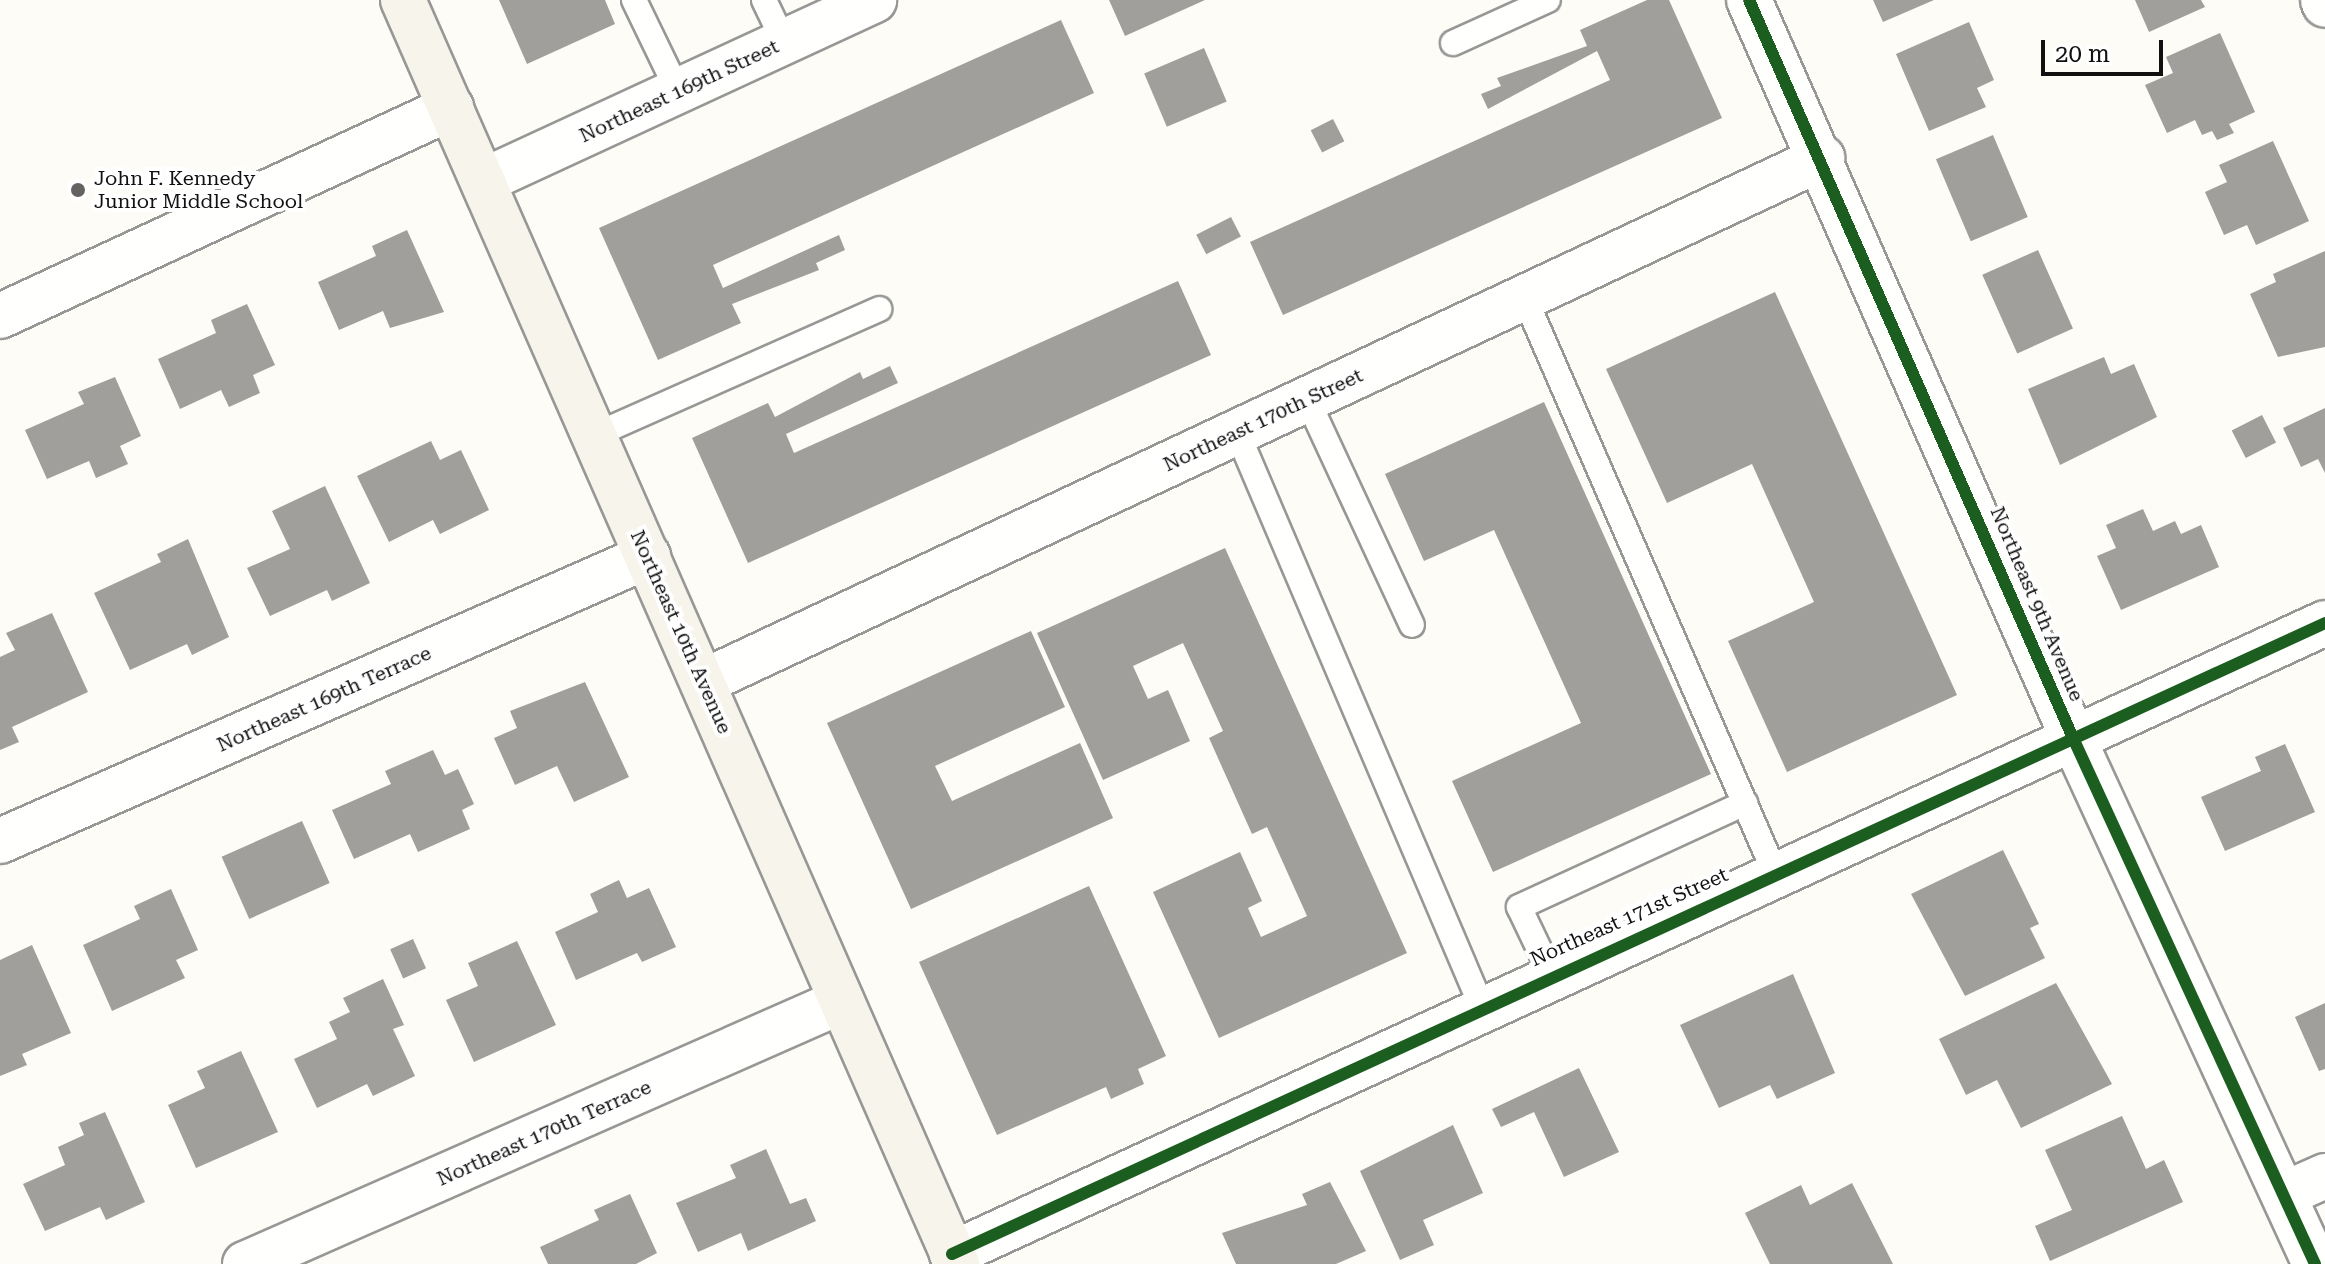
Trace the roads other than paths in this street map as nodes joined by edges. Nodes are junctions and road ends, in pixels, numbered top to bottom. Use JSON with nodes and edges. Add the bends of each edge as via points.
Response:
{"nodes":[{"id":1,"x":403,"y":0,"type":"edge"},
{"id":2,"x":634,"y":0,"type":"edge"},
{"id":3,"x":764,"y":0,"type":"edge"},
{"id":4,"x":874,"y":0,"type":"edge"},
{"id":5,"x":1548,"y":0,"type":"edge"},
{"id":6,"x":1749,"y":0,"type":"edge"},
{"id":7,"x":784,"y":42,"type":"junction"},
{"id":8,"x":1453,"y":43,"type":"dead end"},
{"id":9,"x":678,"y":91,"type":"junction"},
{"id":10,"x":451,"y":108,"type":"junction"},
{"id":11,"x":1822,"y":158,"type":"junction"},
{"id":12,"x":483,"y":181,"type":"junction"},
{"id":13,"x":1523,"y":294,"type":"junction"},
{"id":14,"x":879,"y":309,"type":"dead end"},
{"id":15,"x":0,"y":316,"type":"edge"},
{"id":16,"x":1307,"y":399,"type":"junction"},
{"id":17,"x":1237,"y":432,"type":"junction"},
{"id":18,"x":595,"y":435,"type":"junction"},
{"id":19,"x":648,"y":556,"type":"junction"},
{"id":20,"x":2325,"y":623,"type":"edge"},
{"id":21,"x":1412,"y":625,"type":"dead end"},
{"id":22,"x":703,"y":682,"type":"junction"},
{"id":23,"x":2073,"y":738,"type":"junction"},
{"id":24,"x":1745,"y":803,"type":"junction"},
{"id":25,"x":0,"y":841,"type":"edge"},
{"id":26,"x":1775,"y":873,"type":"junction"},
{"id":27,"x":1551,"y":974,"type":"junction"},
{"id":28,"x":842,"y":1001,"type":"junction"},
{"id":29,"x":1481,"y":1005,"type":"junction"},
{"id":30,"x":2325,"y":1176,"type":"edge"},
{"id":31,"x":2285,"y":1194,"type":"junction"},
{"id":32,"x":954,"y":1259,"type":"edge"},
{"id":33,"x":245,"y":1264,"type":"edge"},
{"id":34,"x":2315,"y":1264,"type":"edge"}],
"edges":[{"from":1,"to":10,"type":"street","name":"Northeast 10th Avenue"},
{"from":2,"to":9,"type":"lane"},
{"from":3,"to":7,"type":"lane"},
{"from":4,"to":7,"type":"street","name":"Northeast 169th Street"},
{"from":5,"to":8,"type":"lane"},
{"from":6,"to":11,"type":"street","name":"Northeast 9th Avenue"},
{"from":7,"to":9,"type":"street","name":"Northeast 169th Street"},
{"from":9,"to":12,"type":"street","name":"Northeast 169th Street"},
{"from":10,"to":12,"type":"street","name":"Northeast 10th Avenue"},
{"from":10,"to":15,"type":"street"},
{"from":11,"to":13,"type":"street","name":"Northeast 170th Street"},
{"from":11,"to":23,"type":"street","name":"Northeast 9th Avenue"},
{"from":12,"to":18,"type":"street","name":"Northeast 10th Avenue"},
{"from":13,"to":16,"type":"street","name":"Northeast 170th Street"},
{"from":13,"to":24,"type":"lane"},
{"from":14,"to":18,"type":"lane"},
{"from":16,"to":17,"type":"street","name":"Northeast 170th Street"},
{"from":16,"to":21,"type":"lane"},
{"from":17,"to":22,"type":"street","name":"Northeast 170th Street"},
{"from":17,"to":29,"type":"lane"},
{"from":18,"to":19,"type":"street","name":"Northeast 10th Avenue"},
{"from":19,"to":22,"type":"street","name":"Northeast 10th Avenue"},
{"from":19,"to":25,"type":"street","name":"Northeast 169th Terrace"},
{"from":20,"to":23,"type":"street","name":"Northeast 171st Street"},
{"from":22,"to":28,"type":"street","name":"Northeast 10th Avenue"},
{"from":23,"to":26,"type":"street","name":"Northeast 171st Street"},
{"from":23,"to":31,"type":"street","name":"Northeast 9th Avenue"},
{"from":24,"to":26,"type":"lane"},
{"from":24,"to":27,"type":"lane","via":[[1519,907]]},
{"from":26,"to":27,"type":"street","name":"Northeast 171st Street"},
{"from":27,"to":29,"type":"street","name":"Northeast 171st Street"},
{"from":28,"to":32,"type":"street","name":"Northeast 10th Avenue"},
{"from":28,"to":33,"type":"street","name":"Northeast 170th Terrace"},
{"from":29,"to":32,"type":"street","name":"Northeast 171st Street"},
{"from":30,"to":31,"type":"street"},
{"from":31,"to":34,"type":"street","name":"Northeast 9th Avenue"}]}
